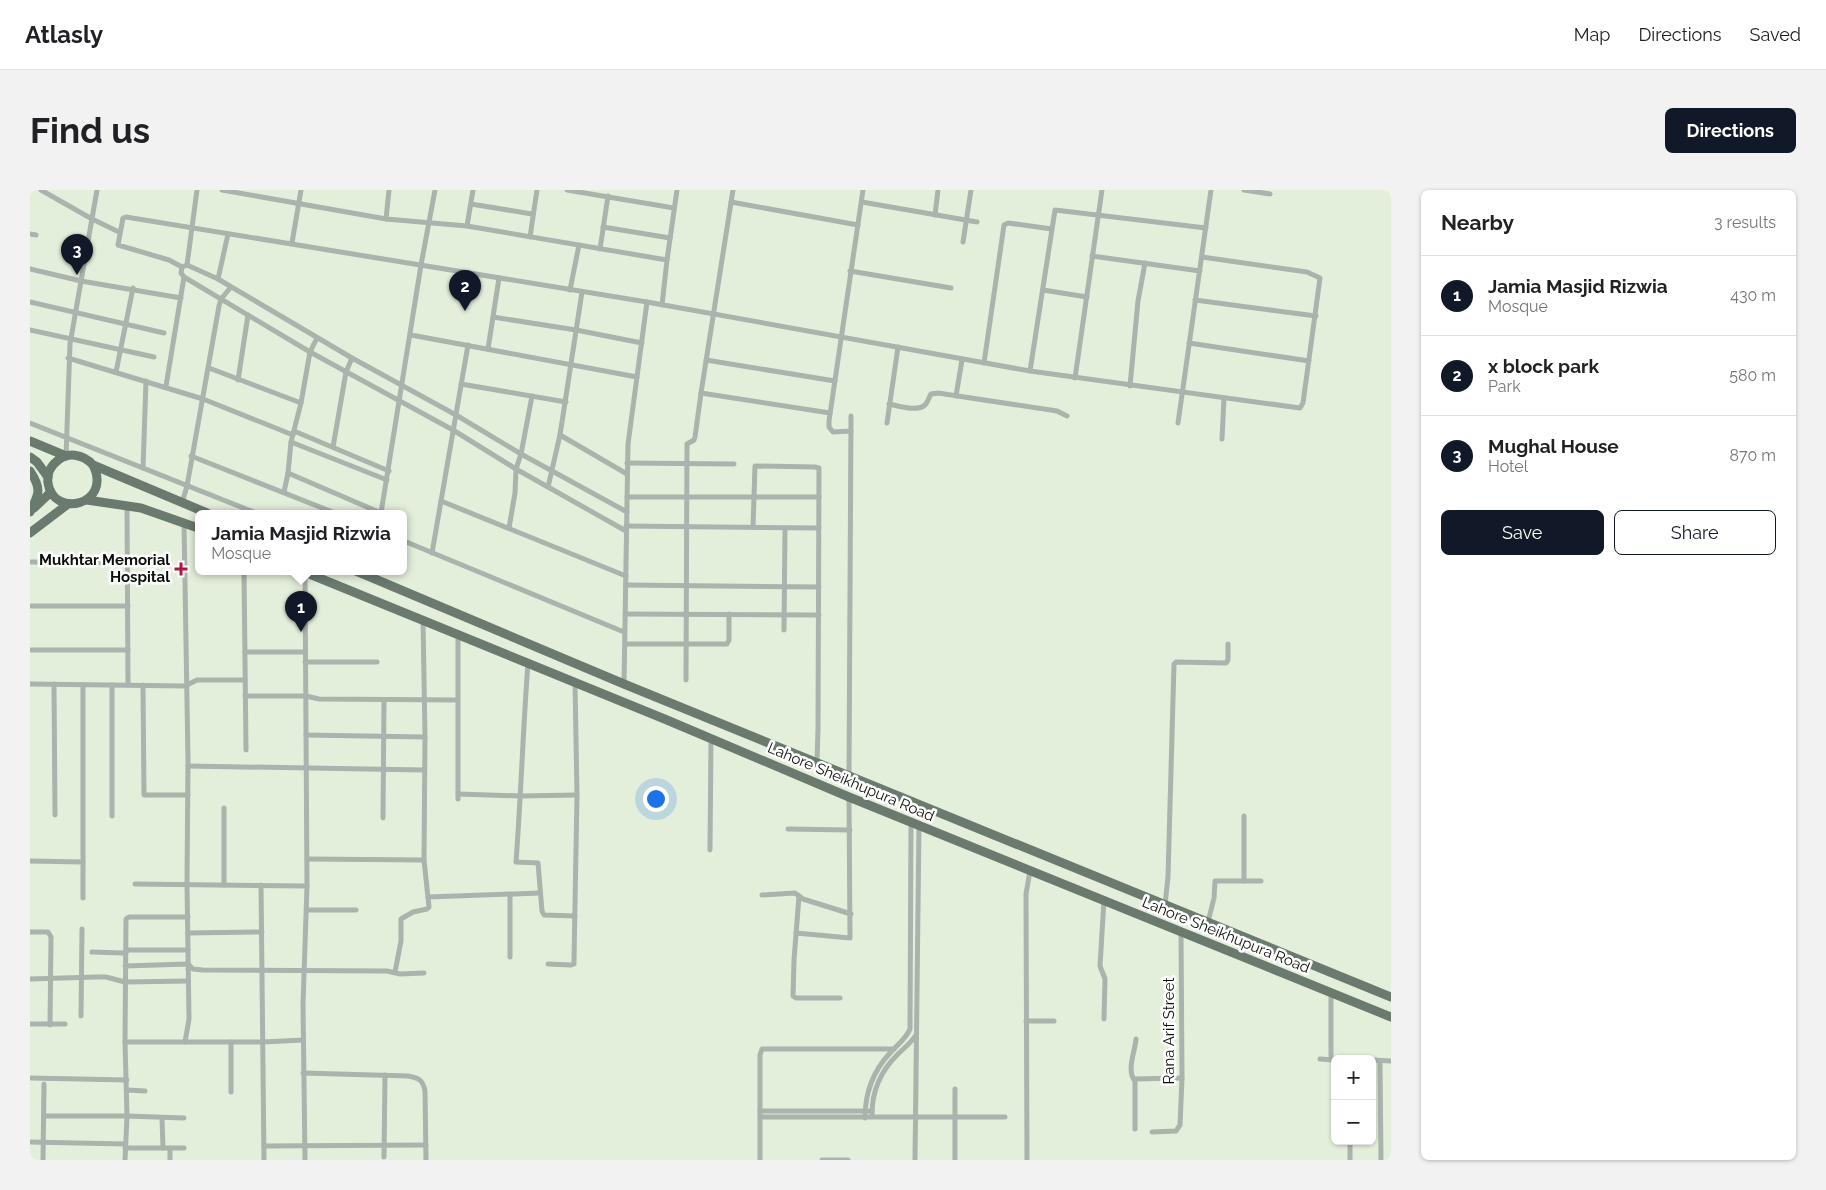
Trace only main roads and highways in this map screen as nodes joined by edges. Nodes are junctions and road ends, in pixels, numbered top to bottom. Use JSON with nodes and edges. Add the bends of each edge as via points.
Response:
{"nodes":[{"id":1,"x":30,"y":441,"type":"edge"},
{"id":2,"x":66,"y":456,"type":"junction"},
{"id":3,"x":30,"y":457,"type":"edge"},
{"id":4,"x":93,"y":465,"type":"junction"},
{"id":5,"x":30,"y":471,"type":"edge"},
{"id":6,"x":48,"y":477,"type":"junction"},
{"id":7,"x":51,"y":492,"type":"junction"},
{"id":8,"x":87,"y":500,"type":"junction"},
{"id":9,"x":68,"y":504,"type":"junction"},
{"id":10,"x":198,"y":510,"type":"edge"},
{"id":11,"x":30,"y":512,"type":"edge"},
{"id":12,"x":195,"y":527,"type":"edge"},
{"id":13,"x":30,"y":533,"type":"edge"},
{"id":14,"x":314,"y":575,"type":"edge"},
{"id":15,"x":373,"y":575,"type":"edge"},
{"id":16,"x":1254,"y":942,"type":"junction"},
{"id":17,"x":1248,"y":959,"type":"junction"},
{"id":18,"x":1391,"y":997,"type":"edge"},
{"id":19,"x":1391,"y":1017,"type":"edge"}],
"edges":[{"from":1,"to":2,"type":"highway"},
{"from":2,"to":4,"type":"highway","via":[[81,456]]},
{"from":2,"to":6,"type":"highway","via":[[54,464]]},
{"from":3,"to":6,"type":"highway"},
{"from":4,"to":8,"type":"highway","via":[[97,472],[96,488]]},
{"from":4,"to":10,"type":"highway"},
{"from":5,"to":11,"type":"highway","via":[[38,492]]},
{"from":6,"to":7,"type":"highway"},
{"from":7,"to":9,"type":"highway"},
{"from":7,"to":11,"type":"highway"},
{"from":8,"to":9,"type":"highway"},
{"from":8,"to":12,"type":"highway","via":[[127,505]]},
{"from":9,"to":13,"type":"highway"},
{"from":14,"to":17,"type":"highway","name":"Lahore Sheikhupura Road"},
{"from":15,"to":16,"type":"highway","name":"Lahore Sheikhupura Road","via":[[624,684]]},
{"from":16,"to":17,"type":"highway"},
{"from":16,"to":18,"type":"highway","name":"Lahore Sheikhupura Road"},
{"from":17,"to":19,"type":"highway","name":"Lahore Sheikhupura Road"}]}
